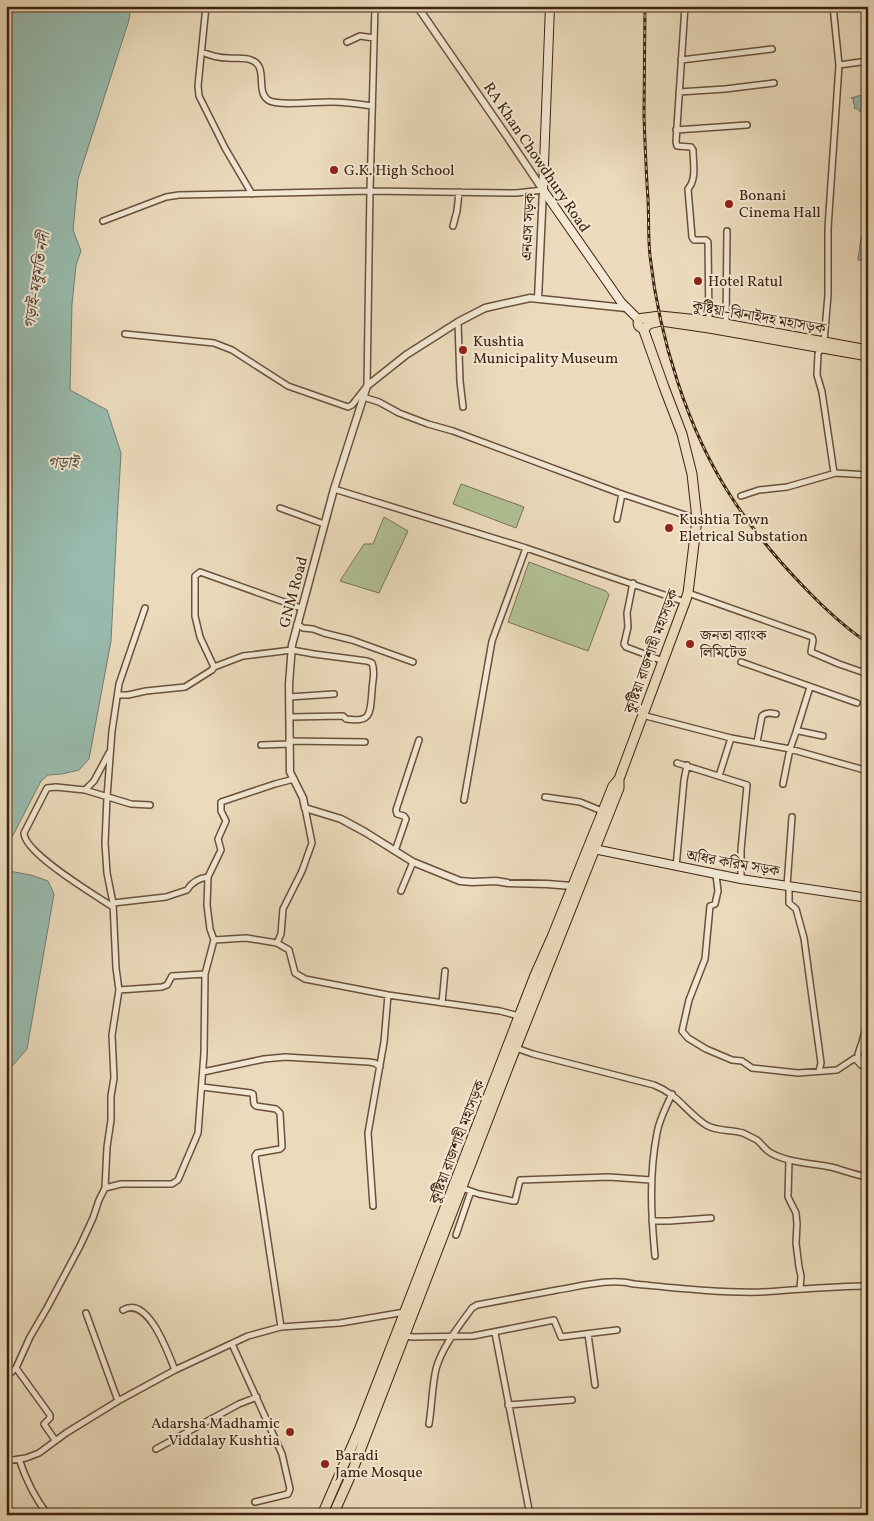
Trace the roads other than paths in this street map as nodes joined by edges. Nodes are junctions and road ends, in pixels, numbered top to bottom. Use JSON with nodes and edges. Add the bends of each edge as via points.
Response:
{"nodes":[{"id":1,"x":206,"y":6,"type":"edge"},
{"id":2,"x":375,"y":6,"type":"edge"},
{"id":3,"x":417,"y":6,"type":"edge"},
{"id":4,"x":550,"y":6,"type":"edge"},
{"id":5,"x":685,"y":6,"type":"edge"},
{"id":6,"x":833,"y":6,"type":"edge"},
{"id":7,"x":374,"y":38,"type":"junction"},
{"id":8,"x":347,"y":42,"type":"dead end"},
{"id":9,"x":772,"y":49,"type":"dead end"},
{"id":10,"x":202,"y":52,"type":"junction"},
{"id":11,"x":681,"y":60,"type":"junction"},
{"id":12,"x":868,"y":61,"type":"edge"},
{"id":13,"x":839,"y":66,"type":"junction"},
{"id":14,"x":774,"y":83,"type":"dead end"},
{"id":15,"x":679,"y":92,"type":"junction"},
{"id":16,"x":372,"y":106,"type":"junction"},
{"id":17,"x":748,"y":125,"type":"dead end"},
{"id":18,"x":676,"y":130,"type":"junction"},
{"id":19,"x":543,"y":190,"type":"junction"},
{"id":20,"x":370,"y":191,"type":"junction"},
{"id":21,"x":459,"y":192,"type":"junction"},
{"id":22,"x":252,"y":194,"type":"junction"},
{"id":23,"x":103,"y":221,"type":"dead end"},
{"id":24,"x":453,"y":226,"type":"dead end"},
{"id":25,"x":727,"y":231,"type":"dead end"},
{"id":26,"x":538,"y":299,"type":"junction"},
{"id":27,"x":626,"y":308,"type":"junction"},
{"id":28,"x":709,"y":321,"type":"junction"},
{"id":29,"x":458,"y":322,"type":"junction"},
{"id":30,"x":644,"y":322,"type":"junction"},
{"id":31,"x":693,"y":322,"type":"junction"},
{"id":32,"x":726,"y":324,"type":"junction"},
{"id":33,"x":750,"y":332,"type":"junction"},
{"id":34,"x":125,"y":334,"type":"dead end"},
{"id":35,"x":822,"y":346,"type":"junction"},
{"id":36,"x":868,"y":350,"type":"edge"},
{"id":37,"x":868,"y":356,"type":"edge"},
{"id":38,"x":367,"y":386,"type":"junction"},
{"id":39,"x":364,"y":397,"type":"junction"},
{"id":40,"x":463,"y":408,"type":"dead end"},
{"id":41,"x":834,"y":473,"type":"junction"},
{"id":42,"x":868,"y":475,"type":"edge"},
{"id":43,"x":334,"y":489,"type":"junction"},
{"id":44,"x":622,"y":494,"type":"junction"},
{"id":45,"x":741,"y":496,"type":"dead end"},
{"id":46,"x":280,"y":508,"type":"dead end"},
{"id":47,"x":617,"y":519,"type":"dead end"},
{"id":48,"x":697,"y":519,"type":"junction"},
{"id":49,"x":324,"y":524,"type":"junction"},
{"id":50,"x":526,"y":548,"type":"junction"},
{"id":51,"x":633,"y":583,"type":"junction"},
{"id":52,"x":686,"y":598,"type":"junction"},
{"id":53,"x":145,"y":608,"type":"dead end"},
{"id":54,"x":301,"y":608,"type":"junction"},
{"id":55,"x":297,"y":624,"type":"junction"},
{"id":56,"x":292,"y":650,"type":"junction"},
{"id":57,"x":663,"y":661,"type":"junction"},
{"id":58,"x":412,"y":662,"type":"dead end"},
{"id":59,"x":741,"y":662,"type":"dead end"},
{"id":60,"x":213,"y":669,"type":"junction"},
{"id":61,"x":868,"y":674,"type":"edge"},
{"id":62,"x":810,"y":687,"type":"junction"},
{"id":63,"x":334,"y":694,"type":"dead end"},
{"id":64,"x":118,"y":695,"type":"junction"},
{"id":65,"x":289,"y":697,"type":"junction"},
{"id":66,"x":857,"y":703,"type":"dead end"},
{"id":67,"x":776,"y":714,"type":"dead end"},
{"id":68,"x":642,"y":715,"type":"junction"},
{"id":69,"x":290,"y":717,"type":"junction"},
{"id":70,"x":796,"y":732,"type":"junction"},
{"id":71,"x":823,"y":736,"type":"dead end"},
{"id":72,"x":731,"y":738,"type":"junction"},
{"id":73,"x":419,"y":740,"type":"dead end"},
{"id":74,"x":290,"y":742,"type":"junction"},
{"id":75,"x":365,"y":742,"type":"dead end"},
{"id":76,"x":757,"y":742,"type":"junction"},
{"id":77,"x":261,"y":745,"type":"dead end"},
{"id":78,"x":790,"y":749,"type":"junction"},
{"id":79,"x":110,"y":751,"type":"junction"},
{"id":80,"x":677,"y":763,"type":"dead end"},
{"id":81,"x":687,"y":765,"type":"junction"},
{"id":82,"x":868,"y":771,"type":"edge"},
{"id":83,"x":718,"y":776,"type":"junction"},
{"id":84,"x":294,"y":779,"type":"junction"},
{"id":85,"x":619,"y":780,"type":"junction"},
{"id":86,"x":783,"y":784,"type":"dead end"},
{"id":87,"x":86,"y":790,"type":"junction"},
{"id":88,"x":107,"y":797,"type":"junction"},
{"id":89,"x":545,"y":797,"type":"dead end"},
{"id":90,"x":464,"y":800,"type":"dead end"},
{"id":91,"x":150,"y":805,"type":"dead end"},
{"id":92,"x":305,"y":808,"type":"junction"},
{"id":93,"x":602,"y":811,"type":"junction"},
{"id":94,"x":792,"y":818,"type":"dead end"},
{"id":95,"x":591,"y":848,"type":"junction"},
{"id":96,"x":395,"y":851,"type":"junction"},
{"id":97,"x":413,"y":862,"type":"junction"},
{"id":98,"x":676,"y":867,"type":"junction"},
{"id":99,"x":716,"y":874,"type":"junction"},
{"id":100,"x":208,"y":877,"type":"junction"},
{"id":101,"x":741,"y":879,"type":"junction"},
{"id":102,"x":572,"y":886,"type":"junction"},
{"id":103,"x":788,"y":886,"type":"junction"},
{"id":104,"x":400,"y":891,"type":"dead end"},
{"id":105,"x":868,"y":898,"type":"edge"},
{"id":106,"x":113,"y":905,"type":"junction"},
{"id":107,"x":214,"y":940,"type":"junction"},
{"id":108,"x":277,"y":943,"type":"junction"},
{"id":109,"x":445,"y":971,"type":"dead end"},
{"id":110,"x":205,"y":974,"type":"junction"},
{"id":111,"x":119,"y":990,"type":"junction"},
{"id":112,"x":388,"y":995,"type":"junction"},
{"id":113,"x":442,"y":1003,"type":"junction"},
{"id":114,"x":520,"y":1017,"type":"junction"},
{"id":115,"x":868,"y":1020,"type":"edge"},
{"id":116,"x":519,"y":1029,"type":"junction"},
{"id":117,"x":516,"y":1048,"type":"junction"},
{"id":118,"x":380,"y":1067,"type":"junction"},
{"id":119,"x":819,"y":1071,"type":"junction"},
{"id":120,"x":203,"y":1072,"type":"junction"},
{"id":121,"x":202,"y":1087,"type":"junction"},
{"id":122,"x":672,"y":1094,"type":"junction"},
{"id":123,"x":471,"y":1154,"type":"junction"},
{"id":124,"x":789,"y":1160,"type":"junction"},
{"id":125,"x":868,"y":1177,"type":"edge"},
{"id":126,"x":651,"y":1180,"type":"junction"},
{"id":127,"x":105,"y":1188,"type":"junction"},
{"id":128,"x":462,"y":1188,"type":"junction"},
{"id":129,"x":471,"y":1191,"type":"junction"},
{"id":130,"x":373,"y":1206,"type":"dead end"},
{"id":131,"x":712,"y":1218,"type":"dead end"},
{"id":132,"x":652,"y":1221,"type":"junction"},
{"id":133,"x":456,"y":1235,"type":"dead end"},
{"id":134,"x":656,"y":1256,"type":"dead end"},
{"id":135,"x":429,"y":1263,"type":"junction"},
{"id":136,"x":868,"y":1286,"type":"edge"},
{"id":137,"x":800,"y":1289,"type":"junction"},
{"id":138,"x":123,"y":1310,"type":"dead end"},
{"id":139,"x":406,"y":1312,"type":"junction"},
{"id":140,"x":86,"y":1313,"type":"dead end"},
{"id":141,"x":281,"y":1327,"type":"junction"},
{"id":142,"x":617,"y":1330,"type":"dead end"},
{"id":143,"x":495,"y":1333,"type":"junction"},
{"id":144,"x":588,"y":1334,"type":"junction"},
{"id":145,"x":405,"y":1336,"type":"junction"},
{"id":146,"x":452,"y":1336,"type":"junction"},
{"id":147,"x":232,"y":1344,"type":"junction"},
{"id":148,"x":390,"y":1360,"type":"junction"},
{"id":149,"x":16,"y":1368,"type":"junction"},
{"id":150,"x":175,"y":1370,"type":"junction"},
{"id":151,"x":6,"y":1378,"type":"edge"},
{"id":152,"x":595,"y":1385,"type":"dead end"},
{"id":153,"x":257,"y":1397,"type":"junction"},
{"id":154,"x":572,"y":1400,"type":"dead end"},
{"id":155,"x":118,"y":1401,"type":"junction"},
{"id":156,"x":508,"y":1405,"type":"junction"},
{"id":157,"x":429,"y":1424,"type":"dead end"},
{"id":158,"x":55,"y":1440,"type":"junction"},
{"id":159,"x":156,"y":1449,"type":"dead end"},
{"id":160,"x":19,"y":1459,"type":"junction"},
{"id":161,"x":6,"y":1461,"type":"edge"},
{"id":162,"x":255,"y":1502,"type":"dead end"},
{"id":163,"x":323,"y":1512,"type":"edge"},
{"id":164,"x":48,"y":1515,"type":"edge"},
{"id":165,"x":333,"y":1515,"type":"edge"},
{"id":166,"x":530,"y":1515,"type":"edge"}],
"edges":[{"from":1,"to":10,"type":"street"},
{"from":2,"to":7,"type":"street"},
{"from":3,"to":19,"type":"street","name":"RA Khan Chowdhury Road"},
{"from":4,"to":19,"type":"main road","name":"এনএস সড়ক"},
{"from":5,"to":11,"type":"street"},
{"from":6,"to":13,"type":"street"},
{"from":7,"to":8,"type":"street","via":[[360,36]]},
{"from":7,"to":16,"type":"street"},
{"from":9,"to":11,"type":"street"},
{"from":10,"to":16,"type":"street","via":[[257,63],[264,96],[269,101]]},
{"from":10,"to":22,"type":"street","via":[[199,96]]},
{"from":11,"to":15,"type":"street"},
{"from":12,"to":13,"type":"street"},
{"from":13,"to":35,"type":"street","via":[[828,228],[828,295]]},
{"from":14,"to":15,"type":"street"},
{"from":15,"to":18,"type":"street"},
{"from":16,"to":20,"type":"street"},
{"from":17,"to":18,"type":"street"},
{"from":18,"to":28,"type":"street","via":[[676,144],[693,150],[694,179],[688,189],[692,237],[708,242]]},
{"from":19,"to":21,"type":"street","via":[[516,194]]},
{"from":19,"to":26,"type":"street","name":"এনএস সড়ক"},
{"from":19,"to":27,"type":"main road","name":"RA Khan Chowdhury Road"},
{"from":20,"to":21,"type":"street"},
{"from":20,"to":22,"type":"street"},
{"from":20,"to":38,"type":"street"},
{"from":21,"to":24,"type":"street"},
{"from":22,"to":23,"type":"street","via":[[173,196]]},
{"from":25,"to":32,"type":"street"},
{"from":26,"to":27,"type":"street"},
{"from":26,"to":29,"type":"street","via":[[485,308]]},
{"from":27,"to":30,"type":"main road","name":"RA Khan Chowdhury Road"},
{"from":28,"to":31,"type":"highway","name":"কুষ্টিয়া-ঝিনাইদহ মহাসড়ক"},
{"from":28,"to":32,"type":"highway","name":"কুষ্টিয়া-ঝিনাইদহ মহাসড়ক"},
{"from":29,"to":38,"type":"street","via":[[406,355]]},
{"from":29,"to":40,"type":"street"},
{"from":30,"to":31,"type":"highway","name":"কুষ্টিয়া-ঝিনাইদহ মহাসড়ক"},
{"from":30,"to":48,"type":"highway","name":"কুষ্টিয়া রাজশাহী মহাসড়ক","via":[[660,378],[682,434],[692,474]]},
{"from":31,"to":33,"type":"highway","name":"কুষ্টিয়া-ঝিনাইদহ মহাসড়ক"},
{"from":32,"to":33,"type":"highway","name":"কুষ্টিয়া-ঝিনাইদহ মহাসড়ক"},
{"from":33,"to":35,"type":"highway","name":"কুষ্টিয়া-ঝিনাইদহ মহাসড়ক"},
{"from":34,"to":38,"type":"street","via":[[224,346],[288,386],[348,407]]},
{"from":35,"to":36,"type":"highway","name":"কুষ্টিয়া-ঝিনাইদহ মহাসড়ক"},
{"from":35,"to":37,"type":"highway","name":"কুষ্টিয়া-ঝিনাইদহ মহাসড়ক"},
{"from":35,"to":41,"type":"street","via":[[818,354],[817,375]]},
{"from":38,"to":39,"type":"street","name":"GNM Road"},
{"from":39,"to":43,"type":"street","name":"GNM Road"},
{"from":39,"to":44,"type":"street","via":[[406,416]]},
{"from":41,"to":42,"type":"street"},
{"from":41,"to":45,"type":"street"},
{"from":43,"to":49,"type":"street","name":"GNM Road"},
{"from":43,"to":50,"type":"street"},
{"from":44,"to":47,"type":"street"},
{"from":44,"to":48,"type":"street"},
{"from":46,"to":49,"type":"street"},
{"from":48,"to":52,"type":"highway","name":"কুষ্টিয়া রাজশাহী মহাসড়ক"},
{"from":49,"to":54,"type":"street","name":"GNM Road"},
{"from":50,"to":51,"type":"street"},
{"from":50,"to":90,"type":"street","via":[[492,641]]},
{"from":51,"to":52,"type":"street"},
{"from":51,"to":57,"type":"street","via":[[624,644]]},
{"from":52,"to":57,"type":"highway","name":"কুষ্টিয়া রাজশাহী মহাসড়ক"},
{"from":52,"to":61,"type":"street","via":[[812,637],[811,652]]},
{"from":53,"to":64,"type":"street"},
{"from":54,"to":55,"type":"street","name":"GNM Road"},
{"from":54,"to":60,"type":"street","via":[[200,572],[195,576],[195,616]]},
{"from":55,"to":56,"type":"street","name":"GNM Road"},
{"from":55,"to":58,"type":"street"},
{"from":56,"to":60,"type":"street","via":[[243,656]]},
{"from":56,"to":65,"type":"street","name":"GNM Road"},
{"from":56,"to":69,"type":"street","via":[[367,660],[375,670],[372,705],[364,720],[346,719],[344,716]]},
{"from":57,"to":68,"type":"highway","name":"কুষ্টিয়া রাজশাহী মহাসড়ক"},
{"from":59,"to":62,"type":"street"},
{"from":60,"to":64,"type":"street","via":[[185,687]]},
{"from":62,"to":66,"type":"street"},
{"from":62,"to":70,"type":"street"},
{"from":63,"to":65,"type":"street"},
{"from":64,"to":79,"type":"street"},
{"from":65,"to":69,"type":"street","name":"GNM Road"},
{"from":67,"to":76,"type":"street","via":[[762,716]]},
{"from":68,"to":72,"type":"street"},
{"from":68,"to":85,"type":"highway","name":"কুষ্টিয়া রাজশাহী মহাসড়ক"},
{"from":69,"to":74,"type":"street","name":"GNM Road"},
{"from":70,"to":71,"type":"street"},
{"from":70,"to":78,"type":"street"},
{"from":72,"to":76,"type":"street"},
{"from":72,"to":83,"type":"street"},
{"from":73,"to":96,"type":"street","via":[[396,810],[406,819]]},
{"from":74,"to":75,"type":"street"},
{"from":74,"to":77,"type":"street"},
{"from":74,"to":84,"type":"street","name":"GNM Road","via":[[290,772]]},
{"from":76,"to":78,"type":"street"},
{"from":78,"to":82,"type":"street"},
{"from":78,"to":86,"type":"street"},
{"from":79,"to":87,"type":"street"},
{"from":79,"to":88,"type":"street"},
{"from":80,"to":81,"type":"street"},
{"from":81,"to":83,"type":"street"},
{"from":81,"to":98,"type":"street"},
{"from":83,"to":101,"type":"street","via":[[747,785]]},
{"from":84,"to":92,"type":"street","name":"GNM Road"},
{"from":84,"to":100,"type":"street","via":[[221,802],[226,821],[218,839],[221,850]]},
{"from":85,"to":93,"type":"highway","name":"কুষ্টিয়া রাজশাহী মহাসড়ক","via":[[612,786]]},
{"from":85,"to":95,"type":"highway","name":"কুষ্টিয়া রাজশাহী মহাসড়ক"},
{"from":87,"to":88,"type":"street"},
{"from":87,"to":106,"type":"street","via":[[47,788],[24,837],[43,859]]},
{"from":88,"to":91,"type":"street"},
{"from":88,"to":106,"type":"street","via":[[105,843]]},
{"from":89,"to":93,"type":"street","via":[[580,802]]},
{"from":92,"to":96,"type":"street","via":[[342,819]]},
{"from":92,"to":108,"type":"street","via":[[312,843],[283,909]]},
{"from":93,"to":95,"type":"highway","name":"কুষ্টিয়া রাজশাহী মহাসড়ক"},
{"from":94,"to":103,"type":"street"},
{"from":95,"to":98,"type":"main road","name":"অধির করিম সড়ক"},
{"from":95,"to":102,"type":"highway","name":"কুষ্টিয়া রাজশাহী মহাসড়ক"},
{"from":95,"to":116,"type":"highway","name":"কুষ্টিয়া রাজশাহী মহাসড়ক"},
{"from":96,"to":97,"type":"street"},
{"from":97,"to":102,"type":"street","via":[[472,882]]},
{"from":97,"to":104,"type":"street"},
{"from":98,"to":99,"type":"main road","name":"অধির করিম সড়ক"},
{"from":99,"to":101,"type":"main road","name":"অধির করিম সড়ক"},
{"from":99,"to":119,"type":"street","via":[[718,891],[715,904],[710,906],[706,959],[689,1000],[682,1031],[706,1049],[742,1061],[752,1068],[798,1073]]},
{"from":100,"to":106,"type":"street","via":[[200,878],[187,890],[166,897]]},
{"from":100,"to":107,"type":"street","via":[[208,913]]},
{"from":101,"to":103,"type":"main road","name":"অধির করিম সড়ক"},
{"from":102,"to":114,"type":"highway","name":"কুষ্টিয়া রাজশাহী মহাসড়ক"},
{"from":103,"to":105,"type":"main road","name":"অধির করিম সড়ক"},
{"from":103,"to":119,"type":"street","via":[[789,903],[796,909],[804,938],[821,1063]]},
{"from":106,"to":111,"type":"street"},
{"from":107,"to":108,"type":"street","via":[[246,938]]},
{"from":107,"to":110,"type":"street"},
{"from":108,"to":112,"type":"street","via":[[289,950],[295,973],[305,979]]},
{"from":109,"to":113,"type":"street"},
{"from":110,"to":111,"type":"street","via":[[172,976],[162,987]]},
{"from":110,"to":120,"type":"street"},
{"from":111,"to":127,"type":"street","via":[[112,1035],[114,1078]]},
{"from":112,"to":113,"type":"street"},
{"from":112,"to":118,"type":"street"},
{"from":113,"to":114,"type":"street"},
{"from":114,"to":116,"type":"highway","name":"কুষ্টিয়া রাজশাহী মহাসড়ক"},
{"from":115,"to":119,"type":"street","via":[[858,1054],[861,1065],[855,1058],[838,1070]]},
{"from":116,"to":117,"type":"highway","name":"কুষ্টিয়া রাজশাহী মহাসড়ক"},
{"from":116,"to":123,"type":"highway","name":"কুষ্টিয়া রাজশাহী মহাসড়ক"},
{"from":117,"to":122,"type":"street","via":[[654,1086]]},
{"from":117,"to":123,"type":"highway","name":"কুষ্টিয়া রাজশাহী মহাসড়ক"},
{"from":118,"to":120,"type":"street","via":[[369,1062],[285,1057]]},
{"from":118,"to":130,"type":"street","via":[[368,1133]]},
{"from":120,"to":121,"type":"street"},
{"from":121,"to":127,"type":"street","via":[[197,1136],[178,1180],[172,1184],[121,1184]]},
{"from":121,"to":141,"type":"street","via":[[251,1093],[256,1106],[280,1112],[282,1148],[255,1156]]},
{"from":122,"to":124,"type":"street","via":[[707,1125],[716,1130],[742,1133],[757,1140],[769,1152]]},
{"from":122,"to":126,"type":"street","via":[[657,1132]]},
{"from":123,"to":128,"type":"highway","name":"কুষ্টিয়া রাজশাহী মহাসড়ক"},
{"from":123,"to":135,"type":"highway","name":"কুষ্টিয়া রাজশাহী মহাসড়ক"},
{"from":124,"to":125,"type":"street"},
{"from":124,"to":137,"type":"street","via":[[788,1196],[798,1224],[796,1243]]},
{"from":126,"to":129,"type":"street","via":[[608,1177],[520,1180],[512,1201]]},
{"from":126,"to":132,"type":"street"},
{"from":127,"to":149,"type":"street","via":[[80,1246]]},
{"from":128,"to":129,"type":"street"},
{"from":128,"to":135,"type":"highway","name":"কুষ্টিয়া রাজশাহী মহাসড়ক"},
{"from":129,"to":133,"type":"street"},
{"from":131,"to":132,"type":"street"},
{"from":132,"to":134,"type":"street"},
{"from":135,"to":139,"type":"highway","name":"কুষ্টিয়া রাজশাহী মহাসড়ক"},
{"from":135,"to":145,"type":"highway","name":"কুষ্টিয়া রাজশাহী মহাসড়ক"},
{"from":136,"to":137,"type":"street"},
{"from":137,"to":146,"type":"street","via":[[718,1291],[612,1282],[477,1306],[472,1308]]},
{"from":138,"to":150,"type":"street","via":[[133,1306],[145,1313],[157,1330]]},
{"from":139,"to":141,"type":"street","via":[[340,1323]]},
{"from":139,"to":148,"type":"highway","name":"কুষ্টিয়া রাজশাহী মহাসড়ক"},
{"from":140,"to":155,"type":"street"},
{"from":141,"to":147,"type":"street"},
{"from":142,"to":144,"type":"street"},
{"from":143,"to":144,"type":"street","via":[[554,1320],[561,1337]]},
{"from":143,"to":146,"type":"street"},
{"from":143,"to":156,"type":"street"},
{"from":144,"to":152,"type":"street"},
{"from":145,"to":146,"type":"street"},
{"from":145,"to":148,"type":"highway","name":"কুষ্টিয়া রাজশাহী মহাসড়ক"},
{"from":146,"to":157,"type":"street","via":[[436,1370]]},
{"from":147,"to":150,"type":"street"},
{"from":147,"to":153,"type":"street"},
{"from":148,"to":163,"type":"highway","name":"কুষ্টিয়া রাজশাহী মহাসড়ক"},
{"from":148,"to":165,"type":"highway","name":"কুষ্টিয়া রাজশাহী মহাসড়ক","via":[[350,1477]]},
{"from":149,"to":151,"type":"street"},
{"from":149,"to":158,"type":"street","via":[[50,1415],[44,1424]]},
{"from":150,"to":155,"type":"street"},
{"from":153,"to":159,"type":"street"},
{"from":153,"to":162,"type":"street","via":[[282,1454],[290,1489],[288,1494]]},
{"from":154,"to":156,"type":"street"},
{"from":155,"to":158,"type":"street"},
{"from":156,"to":166,"type":"street"},
{"from":158,"to":160,"type":"street","via":[[39,1453]]},
{"from":160,"to":161,"type":"street"},
{"from":160,"to":164,"type":"street","via":[[28,1484]]},
{"from":163,"to":165,"type":"highway"}]}
